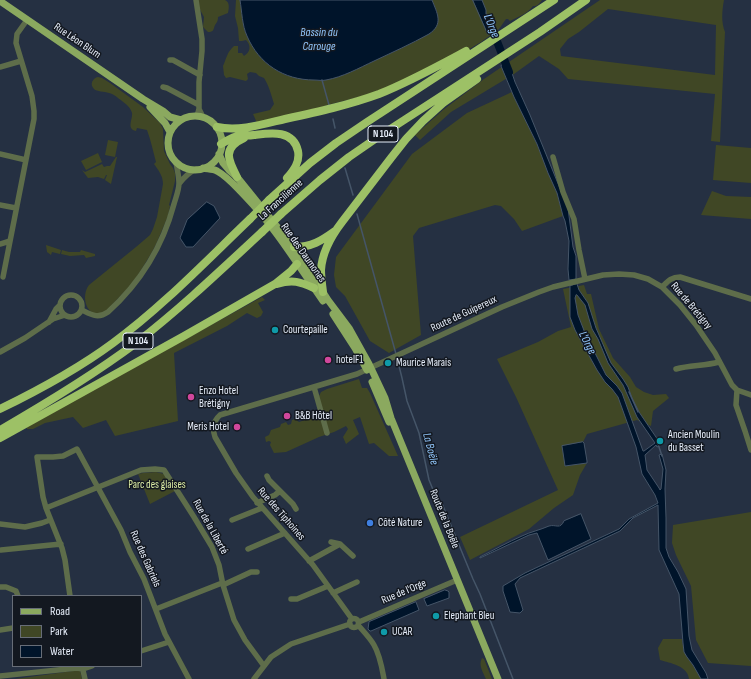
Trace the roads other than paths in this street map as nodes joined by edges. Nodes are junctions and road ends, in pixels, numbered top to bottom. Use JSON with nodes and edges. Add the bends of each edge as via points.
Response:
{"nodes":[{"id":1,"x":196,"y":0,"type":"edge"},
{"id":2,"x":554,"y":0,"type":"edge"},
{"id":3,"x":586,"y":0,"type":"edge"},
{"id":4,"x":0,"y":1,"type":"edge"},
{"id":5,"x":27,"y":20,"type":"junction"},
{"id":6,"x":487,"y":43,"type":"junction"},
{"id":7,"x":170,"y":60,"type":"dead end"},
{"id":8,"x":21,"y":61,"type":"junction"},
{"id":9,"x":492,"y":65,"type":"junction"},
{"id":10,"x":0,"y":67,"type":"edge"},
{"id":11,"x":200,"y":75,"type":"junction"},
{"id":12,"x":163,"y":87,"type":"dead end"},
{"id":13,"x":143,"y":99,"type":"junction"},
{"id":14,"x":199,"y":112,"type":"junction"},
{"id":15,"x":181,"y":120,"type":"junction"},
{"id":16,"x":217,"y":127,"type":"junction"},
{"id":17,"x":170,"y":132,"type":"junction"},
{"id":18,"x":248,"y":136,"type":"junction"},
{"id":19,"x":221,"y":144,"type":"junction"},
{"id":20,"x":0,"y":154,"type":"edge"},
{"id":21,"x":219,"y":154,"type":"junction"},
{"id":22,"x":553,"y":157,"type":"dead end"},
{"id":23,"x":26,"y":160,"type":"junction"},
{"id":24,"x":176,"y":162,"type":"junction"},
{"id":25,"x":199,"y":168,"type":"junction"},
{"id":26,"x":237,"y":178,"type":"junction"},
{"id":27,"x":179,"y":184,"type":"junction"},
{"id":28,"x":276,"y":194,"type":"junction"},
{"id":29,"x":0,"y":204,"type":"edge"},
{"id":30,"x":16,"y":208,"type":"junction"},
{"id":31,"x":337,"y":229,"type":"junction"},
{"id":32,"x":10,"y":242,"type":"junction"},
{"id":33,"x":0,"y":244,"type":"edge"},
{"id":34,"x":284,"y":245,"type":"junction"},
{"id":35,"x":294,"y":247,"type":"junction"},
{"id":36,"x":299,"y":254,"type":"junction"},
{"id":37,"x":297,"y":264,"type":"junction"},
{"id":38,"x":3,"y":277,"type":"dead end"},
{"id":39,"x":585,"y":279,"type":"junction"},
{"id":40,"x":275,"y":284,"type":"junction"},
{"id":41,"x":567,"y":284,"type":"joint"},
{"id":42,"x":662,"y":287,"type":"junction"},
{"id":43,"x":314,"y":288,"type":"junction"},
{"id":44,"x":323,"y":292,"type":"junction"},
{"id":45,"x":751,"y":299,"type":"edge"},
{"id":46,"x":60,"y":305,"type":"junction"},
{"id":47,"x":82,"y":310,"type":"junction"},
{"id":48,"x":65,"y":315,"type":"junction"},
{"id":49,"x":49,"y":322,"type":"junction"},
{"id":50,"x":0,"y":352,"type":"edge"},
{"id":51,"x":719,"y":362,"type":"junction"},
{"id":52,"x":369,"y":369,"type":"junction"},
{"id":53,"x":676,"y":369,"type":"dead end"},
{"id":54,"x":314,"y":387,"type":"junction"},
{"id":55,"x":737,"y":390,"type":"junction"},
{"id":56,"x":751,"y":395,"type":"edge"},
{"id":57,"x":0,"y":409,"type":"edge"},
{"id":58,"x":220,"y":415,"type":"joint"},
{"id":59,"x":0,"y":430,"type":"edge"},
{"id":60,"x":327,"y":433,"type":"dead end"},
{"id":61,"x":0,"y":438,"type":"edge"},
{"id":62,"x":751,"y":450,"type":"edge"},
{"id":63,"x":267,"y":476,"type":"dead end"},
{"id":64,"x":98,"y":488,"type":"junction"},
{"id":65,"x":280,"y":491,"type":"junction"},
{"id":66,"x":260,"y":505,"type":"junction"},
{"id":67,"x":46,"y":508,"type":"junction"},
{"id":68,"x":296,"y":509,"type":"dead end"},
{"id":69,"x":50,"y":520,"type":"junction"},
{"id":70,"x":232,"y":520,"type":"dead end"},
{"id":71,"x":0,"y":524,"type":"edge"},
{"id":72,"x":285,"y":534,"type":"junction"},
{"id":73,"x":331,"y":542,"type":"dead end"},
{"id":74,"x":61,"y":544,"type":"junction"},
{"id":75,"x":340,"y":544,"type":"junction"},
{"id":76,"x":248,"y":549,"type":"dead end"},
{"id":77,"x":1,"y":550,"type":"dead end"},
{"id":78,"x":353,"y":556,"type":"dead end"},
{"id":79,"x":309,"y":561,"type":"junction"},
{"id":80,"x":257,"y":572,"type":"dead end"},
{"id":81,"x":456,"y":580,"type":"junction"},
{"id":82,"x":357,"y":582,"type":"dead end"},
{"id":83,"x":223,"y":584,"type":"junction"},
{"id":84,"x":328,"y":586,"type":"junction"},
{"id":85,"x":0,"y":587,"type":"edge"},
{"id":86,"x":333,"y":593,"type":"junction"},
{"id":87,"x":18,"y":595,"type":"edge"},
{"id":88,"x":70,"y":595,"type":"edge"},
{"id":89,"x":291,"y":599,"type":"dead end"},
{"id":90,"x":156,"y":609,"type":"junction"},
{"id":91,"x":351,"y":622,"type":"junction"},
{"id":92,"x":359,"y":624,"type":"junction"},
{"id":93,"x":12,"y":628,"type":"edge"},
{"id":94,"x":0,"y":630,"type":"edge"},
{"id":95,"x":169,"y":642,"type":"junction"},
{"id":96,"x":142,"y":650,"type":"edge"},
{"id":97,"x":264,"y":666,"type":"junction"},
{"id":98,"x":82,"y":667,"type":"edge"},
{"id":99,"x":0,"y":676,"type":"edge"},
{"id":100,"x":84,"y":679,"type":"edge"},
{"id":101,"x":188,"y":679,"type":"edge"},
{"id":102,"x":254,"y":679,"type":"edge"},
{"id":103,"x":384,"y":679,"type":"edge"},
{"id":104,"x":494,"y":679,"type":"edge"},
{"id":105,"x":498,"y":679,"type":"edge"}],
"edges":[{"from":1,"to":11,"type":"street","via":[[202,39]]},
{"from":2,"to":6,"type":"highway","name":"La Francilienne","number":"N 104"},
{"from":3,"to":9,"type":"highway","name":"La Francilienne","number":"N 104"},
{"from":4,"to":5,"type":"main road","name":"Rue Léon Blum"},
{"from":5,"to":8,"type":"street","via":[[16,38]]},
{"from":5,"to":13,"type":"main road","name":"Rue Léon Blum"},
{"from":6,"to":16,"type":"highway","via":[[479,44],[396,87],[363,99],[258,125]]},
{"from":6,"to":28,"type":"highway","name":"La Francilienne","number":"N 104","via":[[336,143]]},
{"from":7,"to":11,"type":"street"},
{"from":8,"to":10,"type":"street"},
{"from":8,"to":23,"type":"street","via":[[34,104],[34,120]]},
{"from":9,"to":31,"type":"highway","via":[[423,121],[406,139]]},
{"from":9,"to":59,"type":"highway","name":"La Francilienne","number":"N 104","bridge":true,"via":[[378,137],[320,180],[136,343],[91,375]]},
{"from":11,"to":14,"type":"street"},
{"from":12,"to":14,"type":"street"},
{"from":13,"to":15,"type":"main road","name":"Rue Léon Blum","via":[[170,117]]},
{"from":13,"to":17,"type":"main road","name":"Rue Léon Blum"},
{"from":14,"to":15,"type":"main road"},
{"from":14,"to":16,"type":"main road"},
{"from":15,"to":17,"type":"main road"},
{"from":16,"to":19,"type":"main road"},
{"from":17,"to":24,"type":"main road","via":[[169,150]]},
{"from":18,"to":19,"type":"highway","via":[[238,136]]},
{"from":18,"to":26,"type":"highway","via":[[230,149],[229,160]]},
{"from":18,"to":28,"type":"highway","via":[[282,134],[297,147],[296,167]]},
{"from":19,"to":21,"type":"main road"},
{"from":20,"to":23,"type":"street"},
{"from":21,"to":25,"type":"main road","via":[[211,164]]},
{"from":21,"to":26,"type":"main road","name":"Rue des Daumones","via":[[223,163]]},
{"from":22,"to":39,"type":"street","via":[[574,219]]},
{"from":23,"to":30,"type":"street"},
{"from":24,"to":25,"type":"main road","via":[[184,167]]},
{"from":24,"to":27,"type":"street"},
{"from":25,"to":27,"type":"street","via":[[185,176]]},
{"from":25,"to":34,"type":"main road","name":"Rue des Daumones","via":[[216,170],[223,175],[252,204]]},
{"from":26,"to":35,"type":"main road","name":"Rue des Daumones"},
{"from":27,"to":47,"type":"street","via":[[160,243],[133,286],[104,315],[94,316]]},
{"from":28,"to":57,"type":"highway","name":"La Francilienne","number":"N 104","bridge":true,"via":[[150,313],[112,344],[46,386]]},
{"from":29,"to":30,"type":"street"},
{"from":30,"to":32,"type":"street"},
{"from":31,"to":35,"type":"highway","via":[[317,243]]},
{"from":31,"to":44,"type":"highway","via":[[322,261]]},
{"from":32,"to":33,"type":"street"},
{"from":32,"to":38,"type":"street"},
{"from":34,"to":35,"type":"main road"},
{"from":34,"to":37,"type":"main road","name":"Rue des Daumones"},
{"from":35,"to":36,"type":"main road","name":"Rue des Daumones"},
{"from":36,"to":37,"type":"main road"},
{"from":36,"to":44,"type":"main road","name":"Rue des Daumones"},
{"from":37,"to":40,"type":"highway"},
{"from":37,"to":43,"type":"main road","name":"Rue des Daumones"},
{"from":39,"to":41,"type":"street","name":"Rue de Brétigny"},
{"from":39,"to":42,"type":"street","name":"Rue de Brétigny","via":[[603,275],[634,275]]},
{"from":40,"to":43,"type":"highway","via":[[293,281]]},
{"from":40,"to":61,"type":"highway"},
{"from":41,"to":52,"type":"street","name":"Route de Guipereux","via":[[537,293]]},
{"from":42,"to":45,"type":"street","via":[[670,278],[680,277]]},
{"from":42,"to":51,"type":"street","name":"Rue de Brétigny","via":[[696,325]]},
{"from":43,"to":52,"type":"main road","name":"Rue des Daumones"},
{"from":44,"to":52,"type":"main road","name":"Rue des Daumones","via":[[349,328],[366,357]]},
{"from":46,"to":47,"type":"street","via":[[67,295],[75,295],[82,301]]},
{"from":46,"to":48,"type":"street"},
{"from":46,"to":49,"type":"street"},
{"from":47,"to":48,"type":"street","via":[[75,316]]},
{"from":48,"to":49,"type":"street"},
{"from":49,"to":50,"type":"street"},
{"from":51,"to":53,"type":"street"},
{"from":51,"to":55,"type":"street","name":"Rue de Brétigny"},
{"from":52,"to":54,"type":"street","name":"Route de Guipereux"},
{"from":52,"to":81,"type":"main road","name":"Route de la Boële"},
{"from":54,"to":58,"type":"street","name":"Route de Guipereux"},
{"from":54,"to":60,"type":"street"},
{"from":55,"to":56,"type":"street"},
{"from":55,"to":62,"type":"street","via":[[736,405]]},
{"from":58,"to":66,"type":"street","name":"Rue des Tiphoines","via":[[214,423],[215,437],[236,473]]},
{"from":63,"to":65,"type":"street"},
{"from":64,"to":67,"type":"street","name":"Rue de la Liberté"},
{"from":64,"to":67,"type":"street","name":"Rue des Gabriels","via":[[77,449],[63,456],[37,457],[42,497]]},
{"from":64,"to":83,"type":"street","name":"Rue de la Liberté","via":[[142,470],[164,470],[212,547]]},
{"from":64,"to":90,"type":"street","name":"Rue des Gabriels","via":[[121,530]]},
{"from":65,"to":66,"type":"street"},
{"from":65,"to":68,"type":"street"},
{"from":66,"to":70,"type":"street"},
{"from":66,"to":72,"type":"street","name":"Rue des Tiphoines"},
{"from":67,"to":69,"type":"street"},
{"from":69,"to":71,"type":"street","via":[[25,527]]},
{"from":69,"to":74,"type":"street"},
{"from":72,"to":76,"type":"street"},
{"from":72,"to":79,"type":"street","name":"Rue des Tiphoines"},
{"from":73,"to":75,"type":"street"},
{"from":74,"to":77,"type":"street"},
{"from":74,"to":88,"type":"street"},
{"from":75,"to":78,"type":"street"},
{"from":75,"to":79,"type":"street"},
{"from":79,"to":84,"type":"street","name":"Rue des Tiphoines"},
{"from":80,"to":83,"type":"street"},
{"from":81,"to":92,"type":"street","name":"Rue de l'Orge"},
{"from":81,"to":104,"type":"main road","name":"Route de la Boële"},
{"from":81,"to":105,"type":"main road","name":"Route de la Boële"},
{"from":82,"to":86,"type":"street"},
{"from":83,"to":90,"type":"street"},
{"from":83,"to":97,"type":"street","name":"Rue de la Liberté","via":[[234,620]]},
{"from":84,"to":86,"type":"street","name":"Rue des Tiphoines"},
{"from":84,"to":89,"type":"street","via":[[298,599]]},
{"from":85,"to":87,"type":"street","via":[[16,590]]},
{"from":86,"to":91,"type":"street","name":"Rue des Tiphoines"},
{"from":90,"to":95,"type":"street","name":"Rue des Gabriels"},
{"from":91,"to":92,"type":"street","via":[[356,619]]},
{"from":91,"to":97,"type":"street","via":[[291,644]]},
{"from":92,"to":103,"type":"street","via":[[375,646]]},
{"from":93,"to":94,"type":"street"},
{"from":95,"to":96,"type":"street"},
{"from":95,"to":101,"type":"street","name":"Rue des Gabriels"},
{"from":97,"to":102,"type":"street"},
{"from":98,"to":99,"type":"street"},
{"from":98,"to":100,"type":"street"}]}
